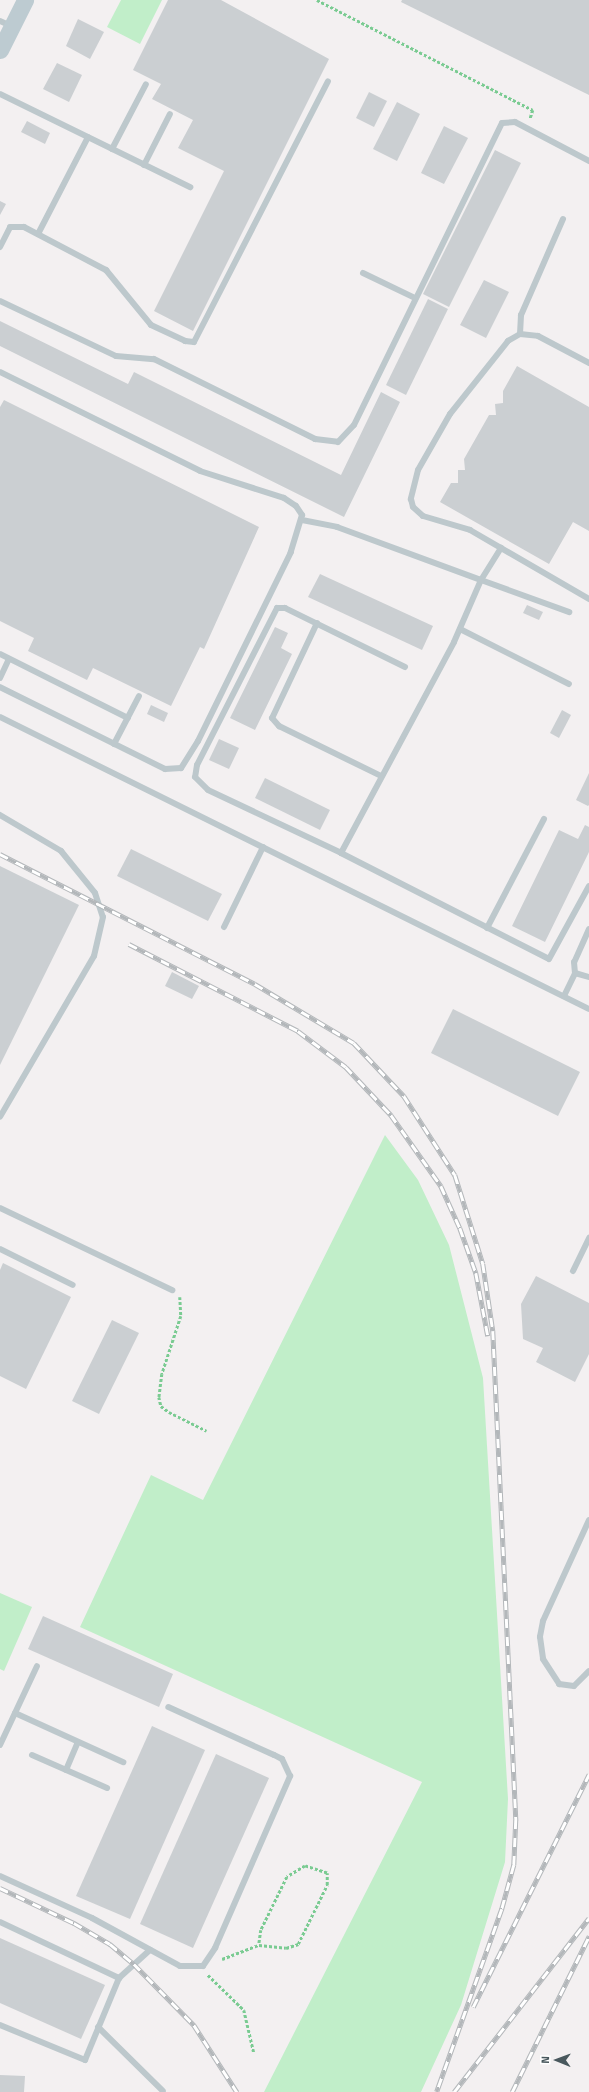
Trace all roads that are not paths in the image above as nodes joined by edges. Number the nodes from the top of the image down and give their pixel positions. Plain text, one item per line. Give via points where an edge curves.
1 (25, 0) edge
2 (6, 23) edge
3 (0, 50) edge
4 (328, 81) dead end
5 (146, 84) dead end
6 (0, 94) edge
7 (170, 114) dead end
8 (88, 138) junction
9 (112, 149) junction
10 (589, 161) edge
11 (144, 165) junction
12 (190, 187) dead end
13 (563, 219) dead end
14 (38, 234) junction
15 (0, 247) edge
16 (363, 273) dead end
17 (416, 298) junction
18 (0, 302) edge
19 (520, 334) junction
20 (589, 363) edge
21 (0, 372) edge
22 (302, 520) junction
23 (501, 548) junction
24 (481, 580) junction
25 (589, 599) edge
26 (569, 612) dead end
27 (317, 624) junction
28 (460, 629) junction
29 (0, 654) edge
30 (10, 659) junction
31 (404, 667) dead end
32 (0, 678) edge
33 (569, 684) dead end
34 (0, 687) edge
35 (139, 696) dead end
36 (0, 717) edge
37 (128, 718) junction
38 (114, 744) junction
39 (381, 776) junction
40 (0, 815) edge
41 (544, 819) dead end
42 (262, 847) junction
43 (341, 853) junction
44 (589, 886) edge
45 (224, 927) dead end
46 (487, 928) junction
47 (589, 929) edge
48 (575, 973) junction
49 (589, 977) edge
50 (564, 996) junction
51 (589, 1009) edge
52 (0, 1117) edge
53 (0, 1208) edge
54 (589, 1238) edge
55 (0, 1249) edge
56 (573, 1271) dead end
57 (73, 1285) dead end
58 (172, 1290) road end
59 (589, 1520) edge
60 (37, 1666) dead end
61 (589, 1671) edge
62 (168, 1707) dead end
63 (15, 1713) junction
64 (78, 1742) junction
65 (0, 1745) edge
66 (32, 1755) dead end
67 (123, 1762) dead end
68 (66, 1770) junction
69 (107, 1788) dead end
70 (0, 1876) edge
71 (0, 1922) edge
72 (150, 1950) junction
73 (119, 1978) junction
74 (0, 2025) edge
75 (98, 2027) junction
76 (164, 2091) edge

1 - 2 street
2 - 3 street
4 - 14 lane via 194,342 184,341 151,325 106,270
5 - 9 lane
6 - 8 lane
7 - 11 lane
8 - 9 lane
8 - 14 lane
9 - 11 lane
10 - 17 lane via 527,127 510,120 502,123
11 - 12 lane
13 - 19 lane via 520,315
14 - 15 lane via 14,225
16 - 17 lane
17 - 18 lane via 354,425 344,438 331,443 315,439 154,359 116,356
19 - 20 lane via 538,336
19 - 23 lane via 508,341 450,414 418,470 411,492 413,507 423,516 464,527
21 - 22 lane via 200,471 284,498 300,511
22 - 24 lane via 337,527
22 - 38 lane via 291,552 184,764 171,770
23 - 24 lane
23 - 25 lane
24 - 26 lane
24 - 28 lane
27 - 31 lane
27 - 39 lane via 272,718 279,726
27 - 43 lane via 286,608 275,610 197,765 195,778 208,790
28 - 33 lane
28 - 39 lane
29 - 30 lane
30 - 32 lane
30 - 37 lane
34 - 38 lane
35 - 37 lane
36 - 42 lane
37 - 38 lane
39 - 43 lane
40 - 52 lane via 61,851 95,893 103,917 94,956
41 - 46 lane
42 - 45 lane
42 - 50 lane
43 - 46 lane
44 - 46 lane via 549,959
47 - 48 lane via 576,955
48 - 49 lane
48 - 50 lane
50 - 51 lane
53 - 58 lane
54 - 56 lane
55 - 57 lane
59 - 61 lane via 543,1620 540,1637 543,1659 559,1684 574,1686
60 - 63 lane
62 - 72 lane via 282,1759 290,1776 215,1948 203,1966 180,1966
63 - 64 lane
63 - 65 lane
64 - 67 lane
64 - 68 lane
66 - 68 lane
68 - 69 lane
70 - 72 lane via 92,1918
71 - 73 lane
72 - 73 lane
73 - 75 lane
74 - 75 lane via 85,2060
75 - 76 lane

